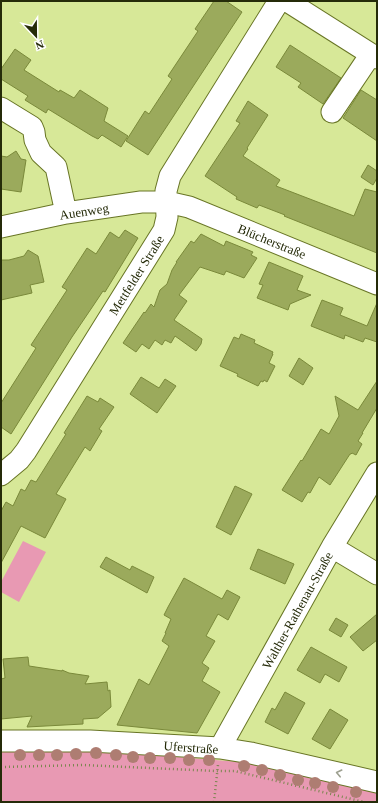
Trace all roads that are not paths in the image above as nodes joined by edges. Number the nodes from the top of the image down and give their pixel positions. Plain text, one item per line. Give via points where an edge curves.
1 (279, 1) edge
2 (287, 1) edge
3 (374, 56) edge
4 (1, 108) edge
5 (332, 112) dead end
6 (167, 202) junction
7 (66, 214) junction
8 (1, 226) edge
9 (377, 284) edge
10 (377, 473) edge
11 (1, 475) edge
12 (332, 546) junction
13 (377, 574) edge
14 (1, 741) edge
15 (220, 748) junction
16 (377, 782) edge

1 - 6 street, Mettfelder Straße via 170,176 166,191
2 - 3 street
3 - 5 street
4 - 7 street via 32,127 41,153 56,167
6 - 7 street, Auenweg via 141,202
6 - 9 street, Blücherstraße via 189,207
6 - 11 street, Mettfelder Straße via 164,230 26,451
7 - 8 street, Auenweg
10 - 12 street, Walther-Rathenau-Straße
12 - 13 street
12 - 15 street, Walther-Rathenau-Straße
14 - 15 street, Uferstraße via 90,740
16 -> 15 street, Uferstraße

